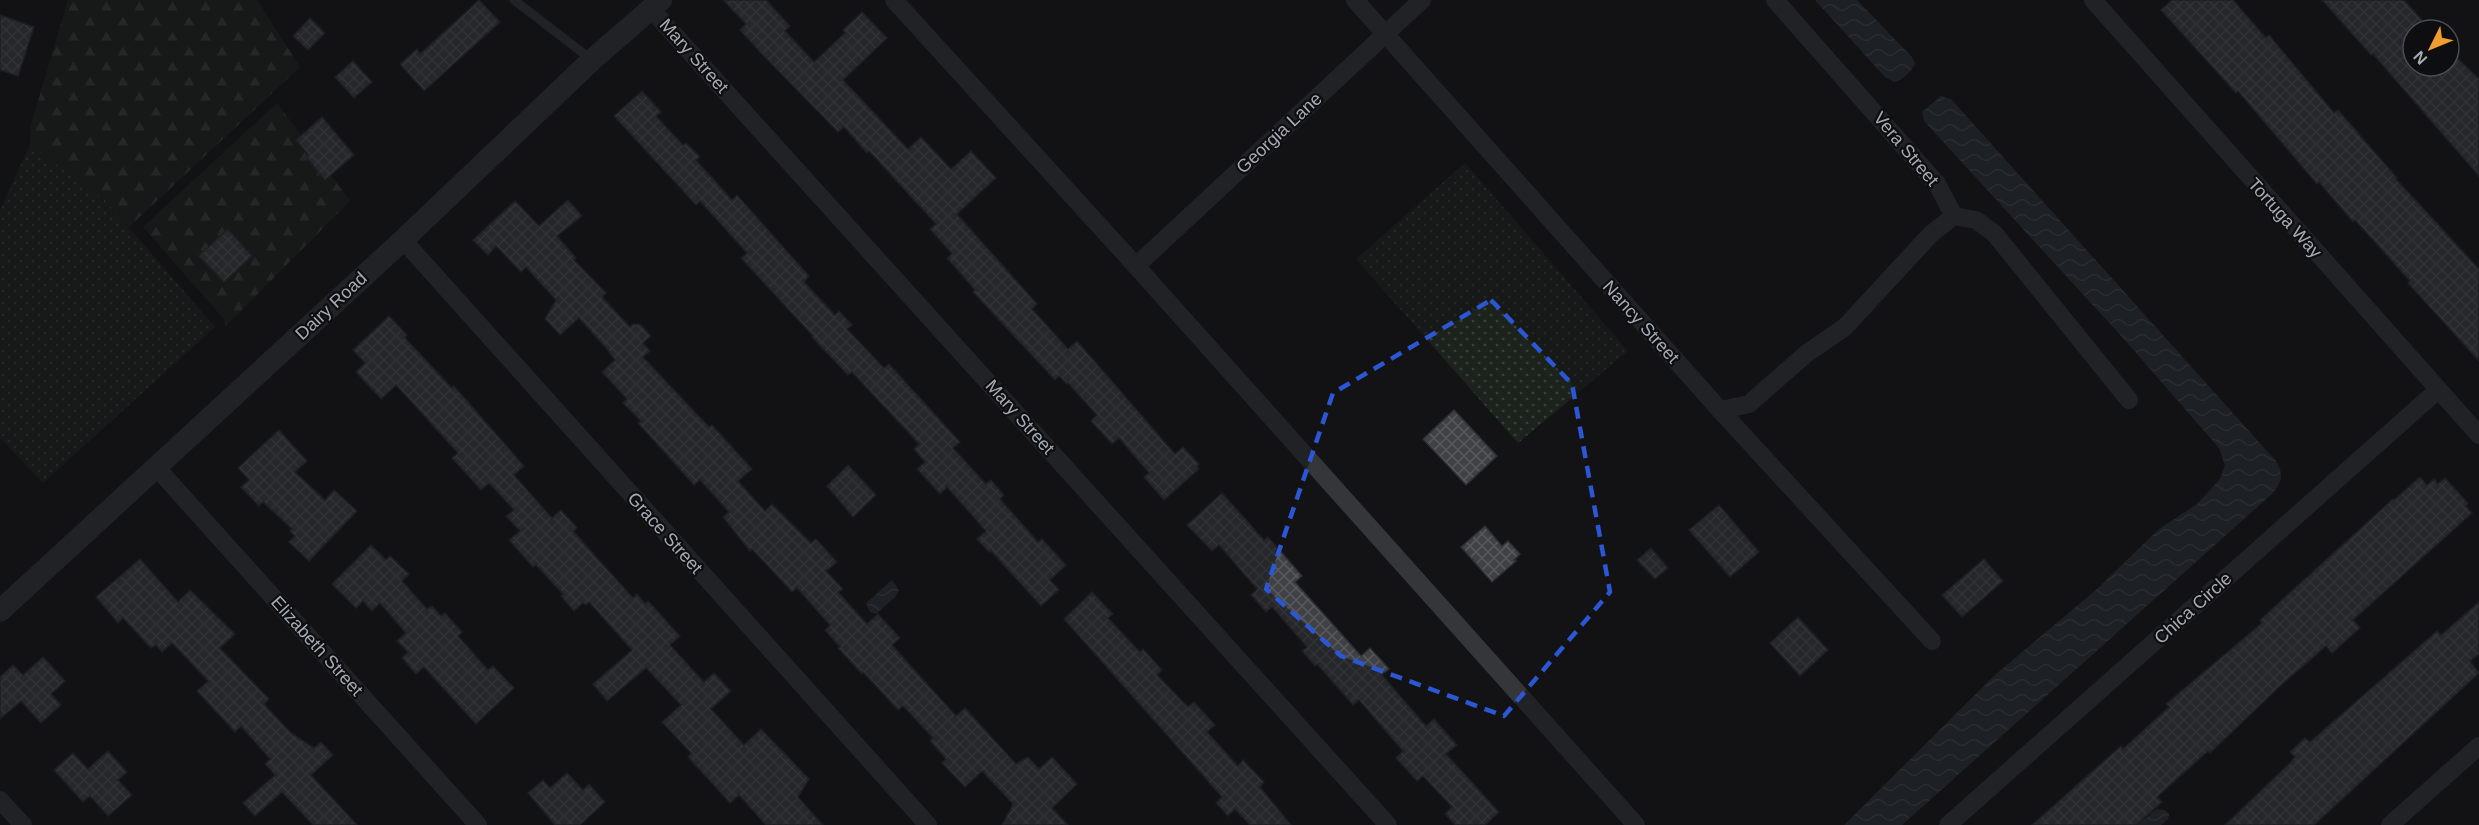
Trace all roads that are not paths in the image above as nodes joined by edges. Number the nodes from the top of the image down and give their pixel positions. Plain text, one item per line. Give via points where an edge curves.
1 (514, 0) edge
2 (894, 0) edge
3 (1355, 0) edge
4 (1422, 0) edge
5 (1775, 0) edge
6 (2093, 0) edge
7 (656, 4) edge
8 (1385, 34) junction
9 (592, 60) junction
10 (1954, 216) junction
11 (403, 240) junction
12 (1136, 266) junction
13 (2438, 390) junction
14 (2129, 400) dead end
15 (1720, 410) junction
16 (2479, 435) edge
17 (156, 468) junction
18 (0, 611) edge
19 (1932, 641) dead end
20 (2479, 746) edge
21 (0, 800) edge
22 (23, 825) edge
23 (478, 825) edge
24 (928, 825) edge
25 (1388, 825) edge
26 (1636, 825) edge
27 (1948, 825) edge
28 (2390, 825) edge

1 - 9 lane
2 - 12 street
3 - 8 street, Nancy Street
4 - 8 street, Georgia Lane
5 - 10 street, Vera Street via 1937,184
6 - 13 street, Tortuga Way
7 - 9 street, Dairy Road
7 - 25 street, Mary Street
8 - 12 street, Georgia Lane
8 - 15 street, Nancy Street
9 - 11 street, Dairy Road
10 - 14 street via 1976,220 1994,233
10 - 15 street via 1931,234 1845,327 1806,354 1749,404
11 - 17 street, Dairy Road
11 - 24 street, Grace Street
12 - 26 street
13 - 16 street, Tortuga Way
13 - 27 street, Chica Circle
15 - 19 street, Nancy Street
17 - 18 street, Dairy Road
17 - 23 street, Elizabeth Street
20 - 28 street
21 - 22 street

